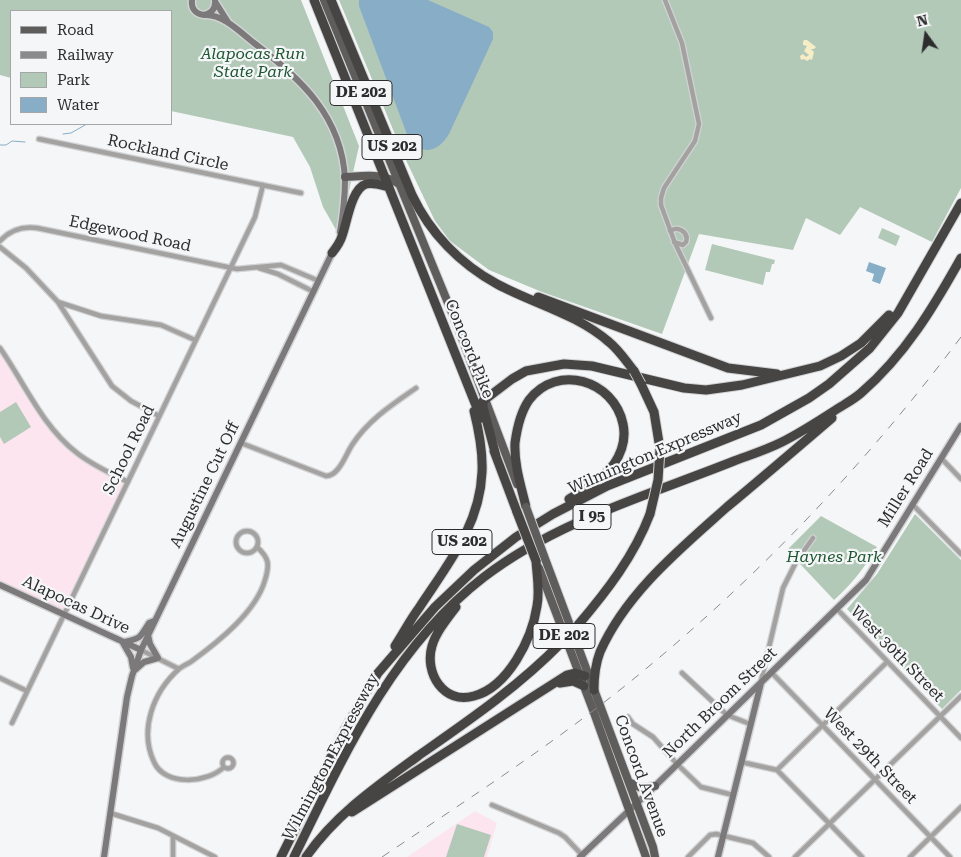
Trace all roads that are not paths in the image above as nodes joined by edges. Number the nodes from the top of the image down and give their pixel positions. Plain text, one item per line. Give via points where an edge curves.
1 (314, 0) edge
2 (324, 0) edge
3 (331, 0) edge
4 (665, 0) edge
5 (215, 1) edge
6 (191, 2) edge
7 (205, 15) junction
8 (228, 23) junction
9 (39, 139) dead end
10 (345, 177) junction
11 (385, 177) junction
12 (263, 185) junction
13 (400, 185) junction
14 (389, 187) junction
15 (301, 193) dead end
16 (961, 203) edge
17 (670, 231) junction
18 (0, 241) edge
19 (674, 242) junction
20 (939, 244) junction
21 (0, 247) edge
22 (332, 253) junction
23 (961, 258) edge
24 (230, 267) junction
25 (258, 268) junction
26 (481, 274) junction
27 (319, 281) junction
28 (314, 292) junction
29 (58, 302) junction
30 (711, 318) dead end
31 (195, 340) junction
32 (0, 348) edge
33 (785, 375) junction
34 (416, 388) dead end
35 (470, 392) junction
36 (860, 394) junction
37 (485, 399) junction
38 (159, 416) junction
39 (961, 426) edge
40 (241, 443) junction
41 (496, 456) junction
42 (941, 458) junction
43 (961, 478) edge
44 (128, 482) junction
45 (912, 504) junction
46 (526, 507) junction
47 (813, 538) dead end
48 (257, 547) junction
49 (518, 554) junction
50 (961, 554) edge
51 (540, 558) junction
52 (488, 559) junction
53 (0, 585) edge
54 (837, 610) junction
55 (64, 615) junction
56 (154, 621) junction
57 (148, 635) junction
58 (122, 642) junction
59 (141, 650) junction
60 (158, 658) junction
61 (887, 662) junction
62 (179, 669) junction
63 (771, 672) junction
64 (133, 673) junction
65 (378, 673) junction
66 (682, 673) dead end
67 (0, 678) edge
68 (582, 678) junction
69 (761, 682) junction
70 (546, 689) junction
71 (594, 690) junction
72 (27, 692) junction
73 (961, 696) edge
74 (600, 705) joint
75 (593, 710) joint
76 (727, 716) junction
77 (940, 716) junction
78 (628, 717) dead end
79 (12, 724) dead end
80 (750, 724) junction
81 (823, 726) junction
82 (961, 738) edge
83 (741, 762) junction
84 (677, 764) junction
85 (224, 767) dead end
86 (777, 770) junction
87 (875, 779) junction
88 (628, 781) junction
89 (655, 786) junction
90 (733, 795) junction
91 (637, 803) junction
92 (492, 805) dead end
93 (961, 807) edge
94 (628, 810) junction
95 (110, 813) junction
96 (830, 824) junction
97 (723, 836) junction
98 (173, 837) junction
99 (930, 837) junction
100 (308, 853) edge
101 (582, 856) edge
102 (104, 857) edge
103 (173, 857) edge
104 (215, 857) edge
105 (281, 857) edge
106 (294, 857) edge
107 (646, 857) edge
108 (655, 857) edge
109 (688, 857) edge
110 (718, 857) edge
111 (769, 857) edge
112 (795, 857) edge
113 (862, 857) edge
114 (910, 857) edge
115 (950, 857) edge

1 - 11 highway, Concord Pike / US 202
2 - 13 main road, Concord Pike / DE 202
3 - 26 highway, US 202 via 416,204 441,240
4 - 17 street via 682,43 699,124 695,141 661,194 661,205
5 - 7 street via 213,10
5 - 8 street
6 - 7 street via 198,14
7 - 8 street
8 - 10 street, Augustine Cut Off via 281,63 311,92 336,139
9 - 12 street, Rockland Circle
10 - 11 main road
10 - 22 street, Augustine Cut Off via 344,206
11 - 13 main road
11 - 14 highway, Concord Pike / US 202
12 - 15 street, Rockland Circle
12 - 24 street, School Road via 255,217
13 - 37 main road, Concord Pike / DE 202
14 - 22 highway via 371,183 358,189 343,235
14 - 35 highway, Concord Pike / US 202
16 - 20 highway, Wilmington Expressway / I 95
17 - 19 street
17 - 19 street via 679,229 687,237 683,245
18 - 24 street, Edgewood Road via 17,229 36,228
19 - 30 street
20 - 33 highway via 926,258 898,304 861,343 820,366
20 - 52 highway, Wilmington Expressway / I 95 via 883,332 854,364 809,398 761,425 591,493 539,522
21 - 29 street via 26,268
22 - 27 street, Augustine Cut Off
23 - 36 highway, Wilmington Expressway / I 95 via 900,355
24 - 25 street, Edgewood Road
24 - 31 street, School Road
25 - 27 street, Edgewood Road via 277,264
25 - 28 street, Edgewood Road
26 - 33 highway via 720,365
26 - 100 highway, US 202, bridge via 599,334 618,350 634,371 654,412 660,449 650,514 622,568 561,643 503,695 360,799
27 - 28 street, Augustine Cut Off
28 - 40 street, Augustine Cut Off
29 - 31 street via 101,316 161,325
29 - 38 street via 112,386
31 - 38 street, School Road
32 - 44 street via 57,434 84,458
33 - 37 highway via 706,390 684,388 592,366 564,364 526,371
34 - 40 street via 360,434 330,476
35 - 41 highway, Concord Pike / DE 202
35 - 65 highway, US 202 via 481,443 482,465 479,498 472,522 458,550
36 - 49 highway, Wilmington Expressway / I 95 via 780,443 586,519
36 - 71 highway via 656,573 619,619 600,652 594,669
37 - 41 highway via 483,407
37 - 46 main road, Concord Pike / DE 202
38 - 44 street, School Road
39 - 42 street, Miller Road
40 - 56 street, Augustine Cut Off
41 - 51 highway, Concord Pike / DE 202, bridge via 517,512
42 - 43 street
42 - 45 street, Miller Road
44 - 55 street, School Road
45 - 50 street
45 - 54 street, Miller Road via 869,575
46 - 51 main road, Concord Pike / DE 202, bridge
46 - 52 highway via 515,453 519,422 525,406 537,391 558,382 580,380 598,387 614,403 623,422 623,442 618,458 601,477 536,520
47 - 69 street via 783,588
48 - 48 street via 258,539 252,532 243,532 237,538 238,547 243,552 251,552
48 - 62 street via 268,562 264,584 255,602 244,618
49 - 51 highway via 458,605 435,638 431,670 439,686 452,694 472,697 482,693 506,674 518,658 529,638 537,607
49 - 106 highway, Wilmington Expressway / I 95 via 462,595 405,658 366,717
51 - 68 main road, Concord Pike / DE 202 via 559,621
51 - 71 main road, Concord Pike / DE 202
52 - 65 highway, Wilmington Expressway / I 95 via 435,606
53 - 55 street, Alapocas Drive
54 - 61 street, West 30th Street
54 - 63 street, North Broom Street
55 - 58 street, Alapocas Drive
55 - 72 street, School Road
56 - 57 street, Augustine Cut Off
56 - 58 street via 148,623 136,640
57 - 59 street, Augustine Cut Off
57 - 60 street
58 - 59 street, Alapocas Drive
58 - 64 street via 131,657
59 - 60 street
59 - 64 street, Augustine Cut Off
60 - 62 street
60 - 64 street via 144,662
61 - 77 street, West 30th Street
61 - 81 street
62 - 85 street via 162,688 149,715 149,751 156,766 173,778 193,780 218,773
63 - 69 street, North Broom Street
63 - 81 street, West 29th Street
64 - 95 street, Augustine Cut Off
65 - 105 highway, Wilmington Expressway / I 95 via 346,727
66 - 76 street
67 - 72 street
68 - 70 highway
68 - 70 highway via 567,675
68 - 75 main road, Concord Pike / DE 202
68 - 91 main road via 628,796
69 - 76 street, North Broom Street
69 - 80 street
70 - 100 highway via 357,808
71 - 74 main road, Concord Pike / DE 202
72 - 79 street, School Road
73 - 77 street
74 - 88 main road, Concord Avenue / DE 202
75 - 94 main road, Concord Avenue / DE 202
76 - 80 street
76 - 84 street, North Broom Street
77 - 82 street, West 30th Street
77 - 87 street
78 - 84 street via 653,737
80 - 83 street
81 - 86 street
81 - 87 street, West 29th Street
83 - 86 street
83 - 90 street
84 - 89 street, North Broom Street
84 - 90 street via 701,787
86 - 96 street
87 - 96 street
87 - 99 street, West 29th Street
88 - 89 main road via 640,788
88 - 91 main road, Concord Avenue / DE 202
89 - 91 street, North Broom Street
90 - 97 street
91 - 94 street, North Broom Street
91 - 108 main road, Concord Avenue / DE 202
92 - 101 street via 559,833
93 - 99 street
94 - 101 street, North Broom Street
94 - 107 main road, Concord Avenue / DE 202
95 - 98 street via 158,828
95 - 102 street, Augustine Cut Off
96 - 112 street
96 - 113 street
97 - 109 street via 710,835
97 - 110 street
97 - 111 street via 753,843
98 - 103 street
98 - 104 street
99 - 114 street
99 - 115 street, West 29th Street

